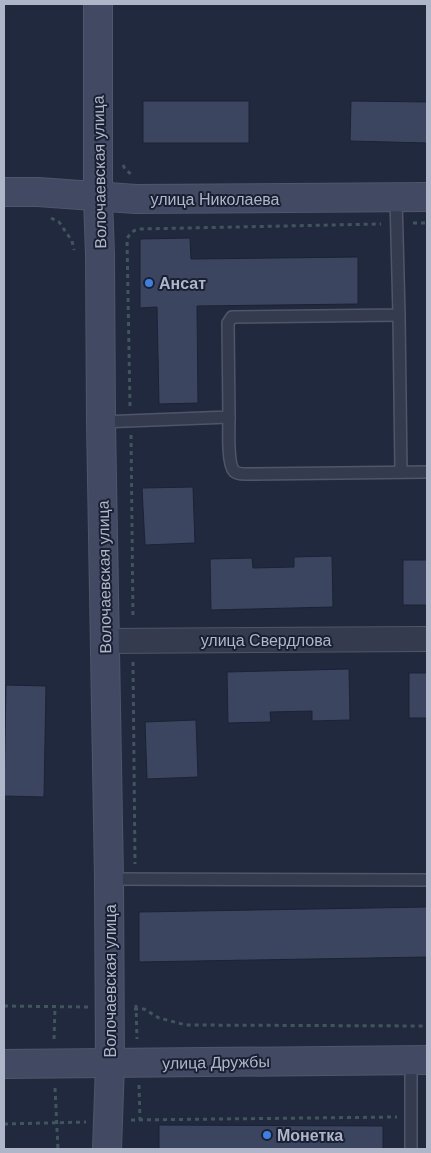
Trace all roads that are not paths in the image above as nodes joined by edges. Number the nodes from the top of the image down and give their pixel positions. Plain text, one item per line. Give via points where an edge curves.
1 (98, 4) edge
2 (4, 192) edge
3 (98, 197) junction
4 (427, 197) edge
5 (397, 211) junction
6 (399, 315) junction
7 (229, 417) junction
8 (101, 422) junction
9 (401, 472) junction
10 (427, 472) edge
11 (427, 640) edge
12 (105, 641) junction
13 (122, 879) junction
14 (427, 880) edge
15 (419, 1060) edge
16 (4, 1064) edge
17 (110, 1064) junction
18 (107, 1149) edge
19 (411, 1149) edge

1 - 3 street, Волочаевская улица
2 - 3 street, улица Николаева
3 - 5 street, улица Николаева
3 - 8 street, Волочаевская улица
4 - 5 street, улица Николаева
5 - 6 lane
6 - 7 lane via 232,317 228,323
6 - 9 lane
7 - 8 lane
7 - 9 lane via 230,462 232,470 237,473
8 - 12 street, Волочаевская улица
9 - 10 lane
11 - 12 street, улица Свердлова
12 - 13 street, Волочаевская улица
13 - 14 lane
13 - 17 street, Волочаевская улица
15 - 17 street, улица Дружбы
15 - 19 lane via 411,1117
16 - 17 street, улица Дружбы
17 - 18 street, Волочаевская улица

